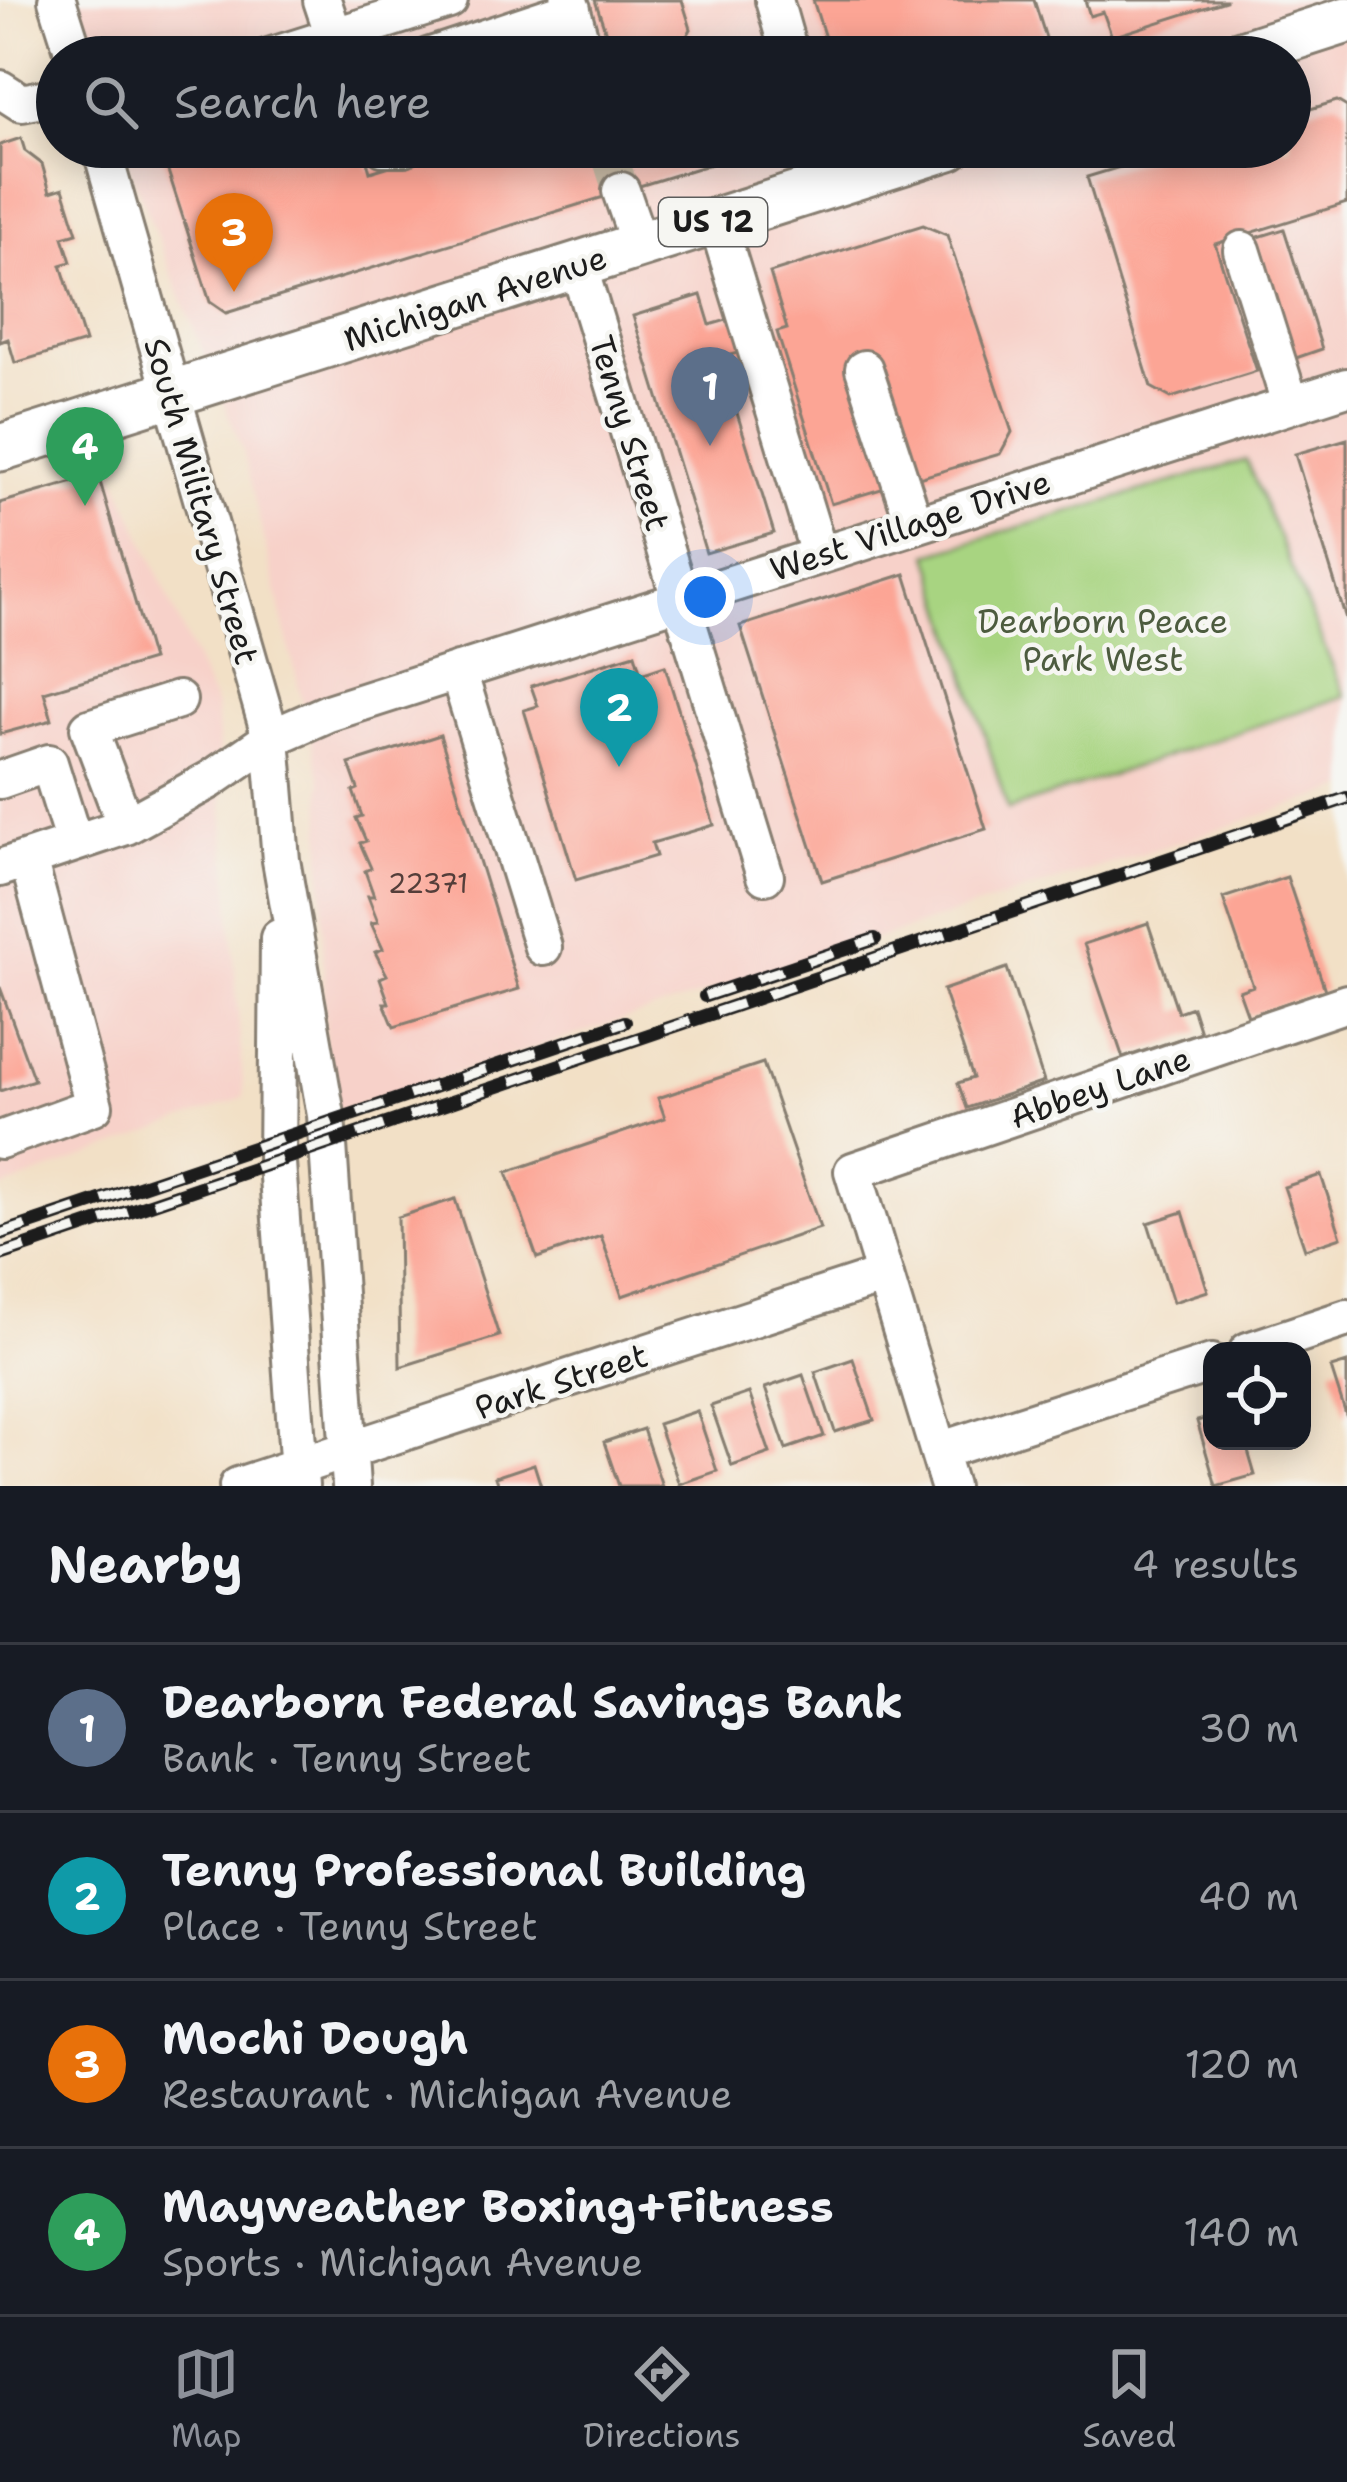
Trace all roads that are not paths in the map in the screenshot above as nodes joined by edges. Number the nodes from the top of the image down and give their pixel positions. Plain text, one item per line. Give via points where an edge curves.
1 (57, 0) edge
2 (449, 0) edge
3 (774, 0) edge
4 (571, 4) edge
5 (333, 11) edge
6 (1347, 20) edge
7 (68, 36) edge
8 (298, 36) edge
9 (485, 36) edge
10 (579, 36) edge
11 (784, 36) edge
12 (1297, 36) edge
13 (0, 89) edge
14 (36, 100) edge
15 (107, 168) edge
16 (821, 168) edge
17 (621, 191) tunnel mouth
18 (717, 221) junction
19 (640, 246) junction
20 (1242, 250) dead end
21 (578, 266) junction
22 (864, 369) dead end
23 (1347, 387) edge
24 (171, 395) junction
25 (1290, 403) junction
26 (0, 448) edge
27 (914, 524) junction
28 (819, 554) junction
29 (681, 599) junction
30 (458, 671) junction
31 (178, 700) dead end
32 (271, 738) junction
33 (0, 779) edge
34 (126, 826) junction
35 (74, 843) junction
36 (281, 860) junction
37 (14, 864) edge
38 (765, 875) dead end
39 (543, 947) dead end
40 (1347, 1003) edge
41 (0, 1140) edge
42 (885, 1275) junction
43 (1347, 1318) edge
44 (1275, 1342) edge
45 (1203, 1367) edge
46 (350, 1468) edge
47 (944, 1468) edge
48 (299, 1476) edge
49 (238, 1486) edge

1 - 7 street
2 - 5 street
3 - 11 street
4 - 9 street
4 - 10 street
5 - 8 street
6 - 12 main road
13 - 14 street via 22,103
15 - 24 street, South Military Street
16 - 18 main road, Michigan Avenue / US 12
17 - 19 street
18 - 19 main road, Michigan Avenue / US 12
18 - 28 street
19 - 21 main road, Michigan Avenue / US 12
20 - 25 street
21 - 24 main road, Michigan Avenue / US 12
21 - 29 street, Tenny Street
22 - 27 street
23 - 25 street, West Village Drive
24 - 26 main road, Michigan Avenue / US 12
24 - 32 street, South Military Street
25 - 27 street, West Village Drive
27 - 28 street, West Village Drive
28 - 29 street, West Village Drive
29 - 30 street, West Village Drive
29 - 38 street, Tenny Street
30 - 32 street, West Village Drive
30 - 39 street
31 - 34 street via 89,728
32 - 34 street, West Village Drive
32 - 36 street, South Military Street
33 - 35 street via 50,763
34 - 35 street, West Village Drive
35 - 37 street, West Village Drive
36 - 46 street, South Military Street via 326,1115
36 - 48 street, South Military Street via 276,1131
37 - 41 street via 94,1106
40 - 42 street, Abbey Lane via 853,1171
42 - 46 street, Park Street
42 - 47 street
43 - 44 street
45 - 47 street
46 - 48 street, Park Street
48 - 49 street, Park Street

